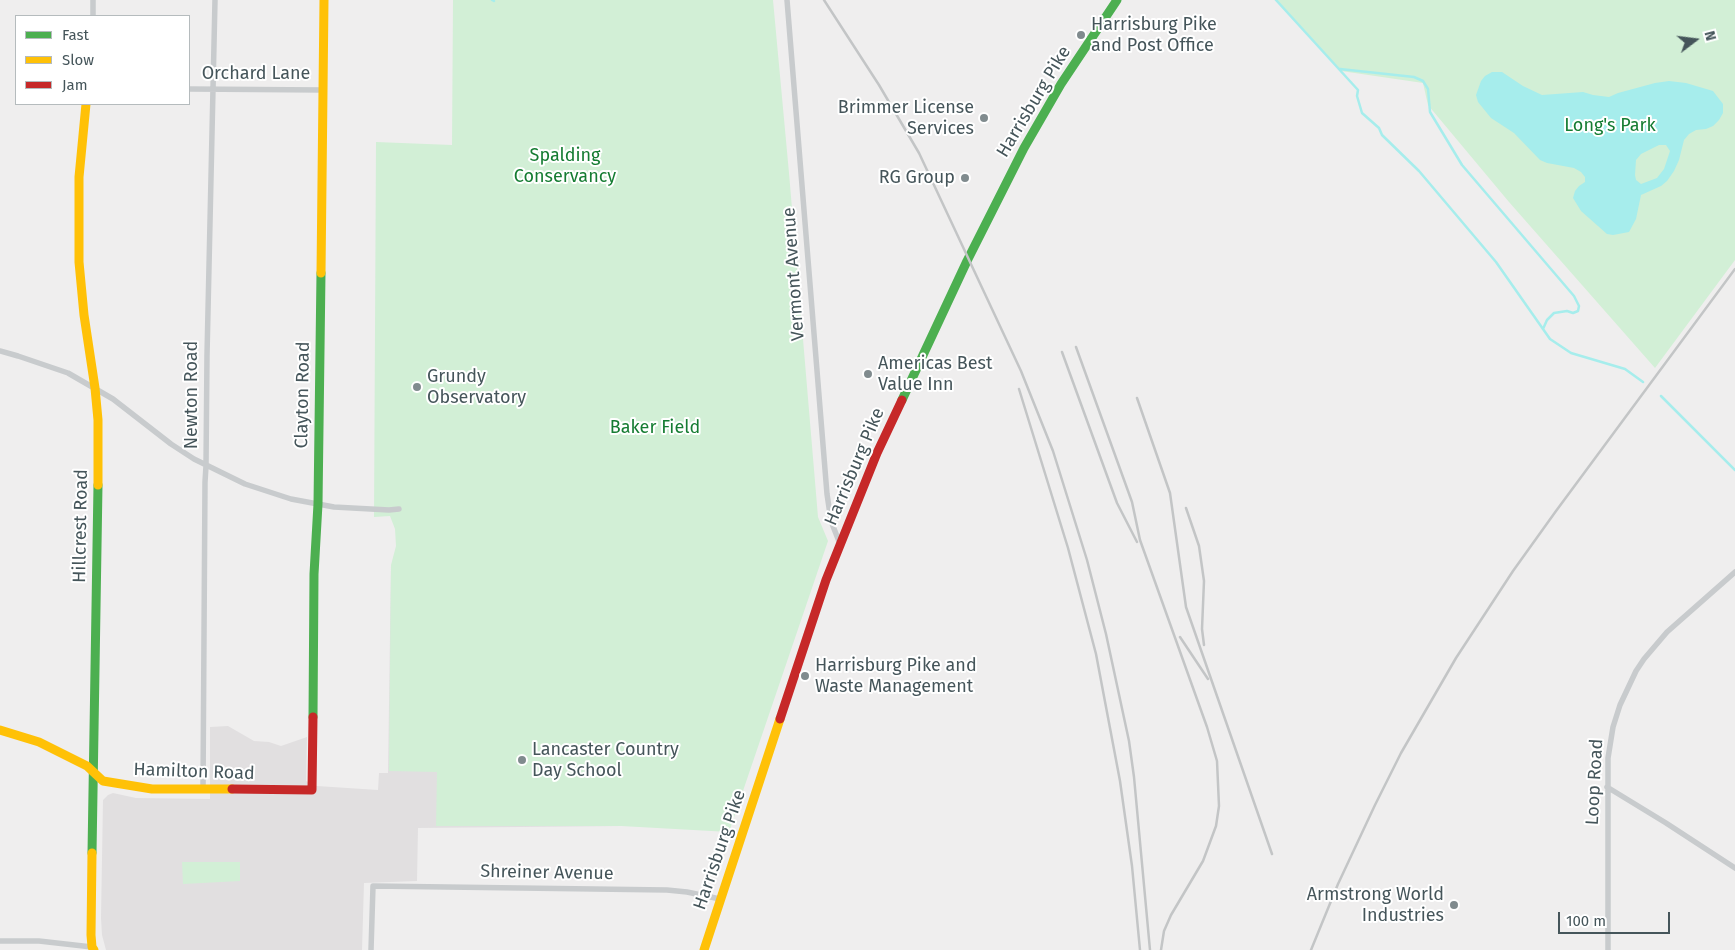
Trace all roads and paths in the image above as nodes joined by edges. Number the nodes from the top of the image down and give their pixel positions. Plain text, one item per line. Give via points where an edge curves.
1 (93, 0) edge
2 (215, 0) edge
3 (324, 0) edge
4 (788, 0) edge
5 (1117, 0) edge
6 (93, 15) edge
7 (190, 88) edge
8 (213, 89) junction
9 (323, 90) junction
10 (86, 105) edge
11 (0, 351) edge
12 (95, 388) junction
13 (206, 466) junction
14 (318, 504) junction
15 (399, 508) dead end
16 (840, 544) junction
17 (1735, 572) edge
18 (0, 730) edge
19 (94, 773) junction
20 (1607, 787) junction
21 (203, 789) junction
22 (312, 790) joint
23 (1735, 868) edge
24 (720, 899) junction
25 (0, 941) edge
26 (93, 948) edge
27 (371, 950) edge
28 (704, 950) edge
29 (1608, 950) edge

1 - 6 street
2 - 8 street, Newton Road
3 - 9 street, Clayton Road
4 - 16 street, Vermont Avenue via 827,494 832,526
5 - 16 street, Harrisburg Pike via 1061,84 997,200 900,402
7 - 8 street, Orchard Lane
8 - 9 street, Orchard Lane
8 - 13 street, Newton Road
9 - 14 street, Clayton Road
10 - 12 street, Hillcrest Road via 79,185 79,262
11 - 12 street via 68,373
12 - 13 street
12 - 19 street, Hillcrest Road via 98,548
13 - 14 street via 269,493
13 - 21 street, Newton Road
14 - 15 street via 343,508
14 - 22 street, Clayton Road via 314,574
16 - 24 street, Harrisburg Pike
17 - 20 street, Loop Road via 1667,632 1636,671 1613,727
18 - 19 street, Hamilton Road via 39,742 87,766
19 - 21 street, Hamilton Road via 103,781 131,787
19 - 26 street, Hillcrest Road
20 - 23 street
20 - 29 street, Loop Road
21 - 22 street, Hamilton Road
24 - 27 street, Shreiner Avenue via 666,890 373,886
24 - 28 street, Harrisburg Pike
25 - 26 street via 39,941

